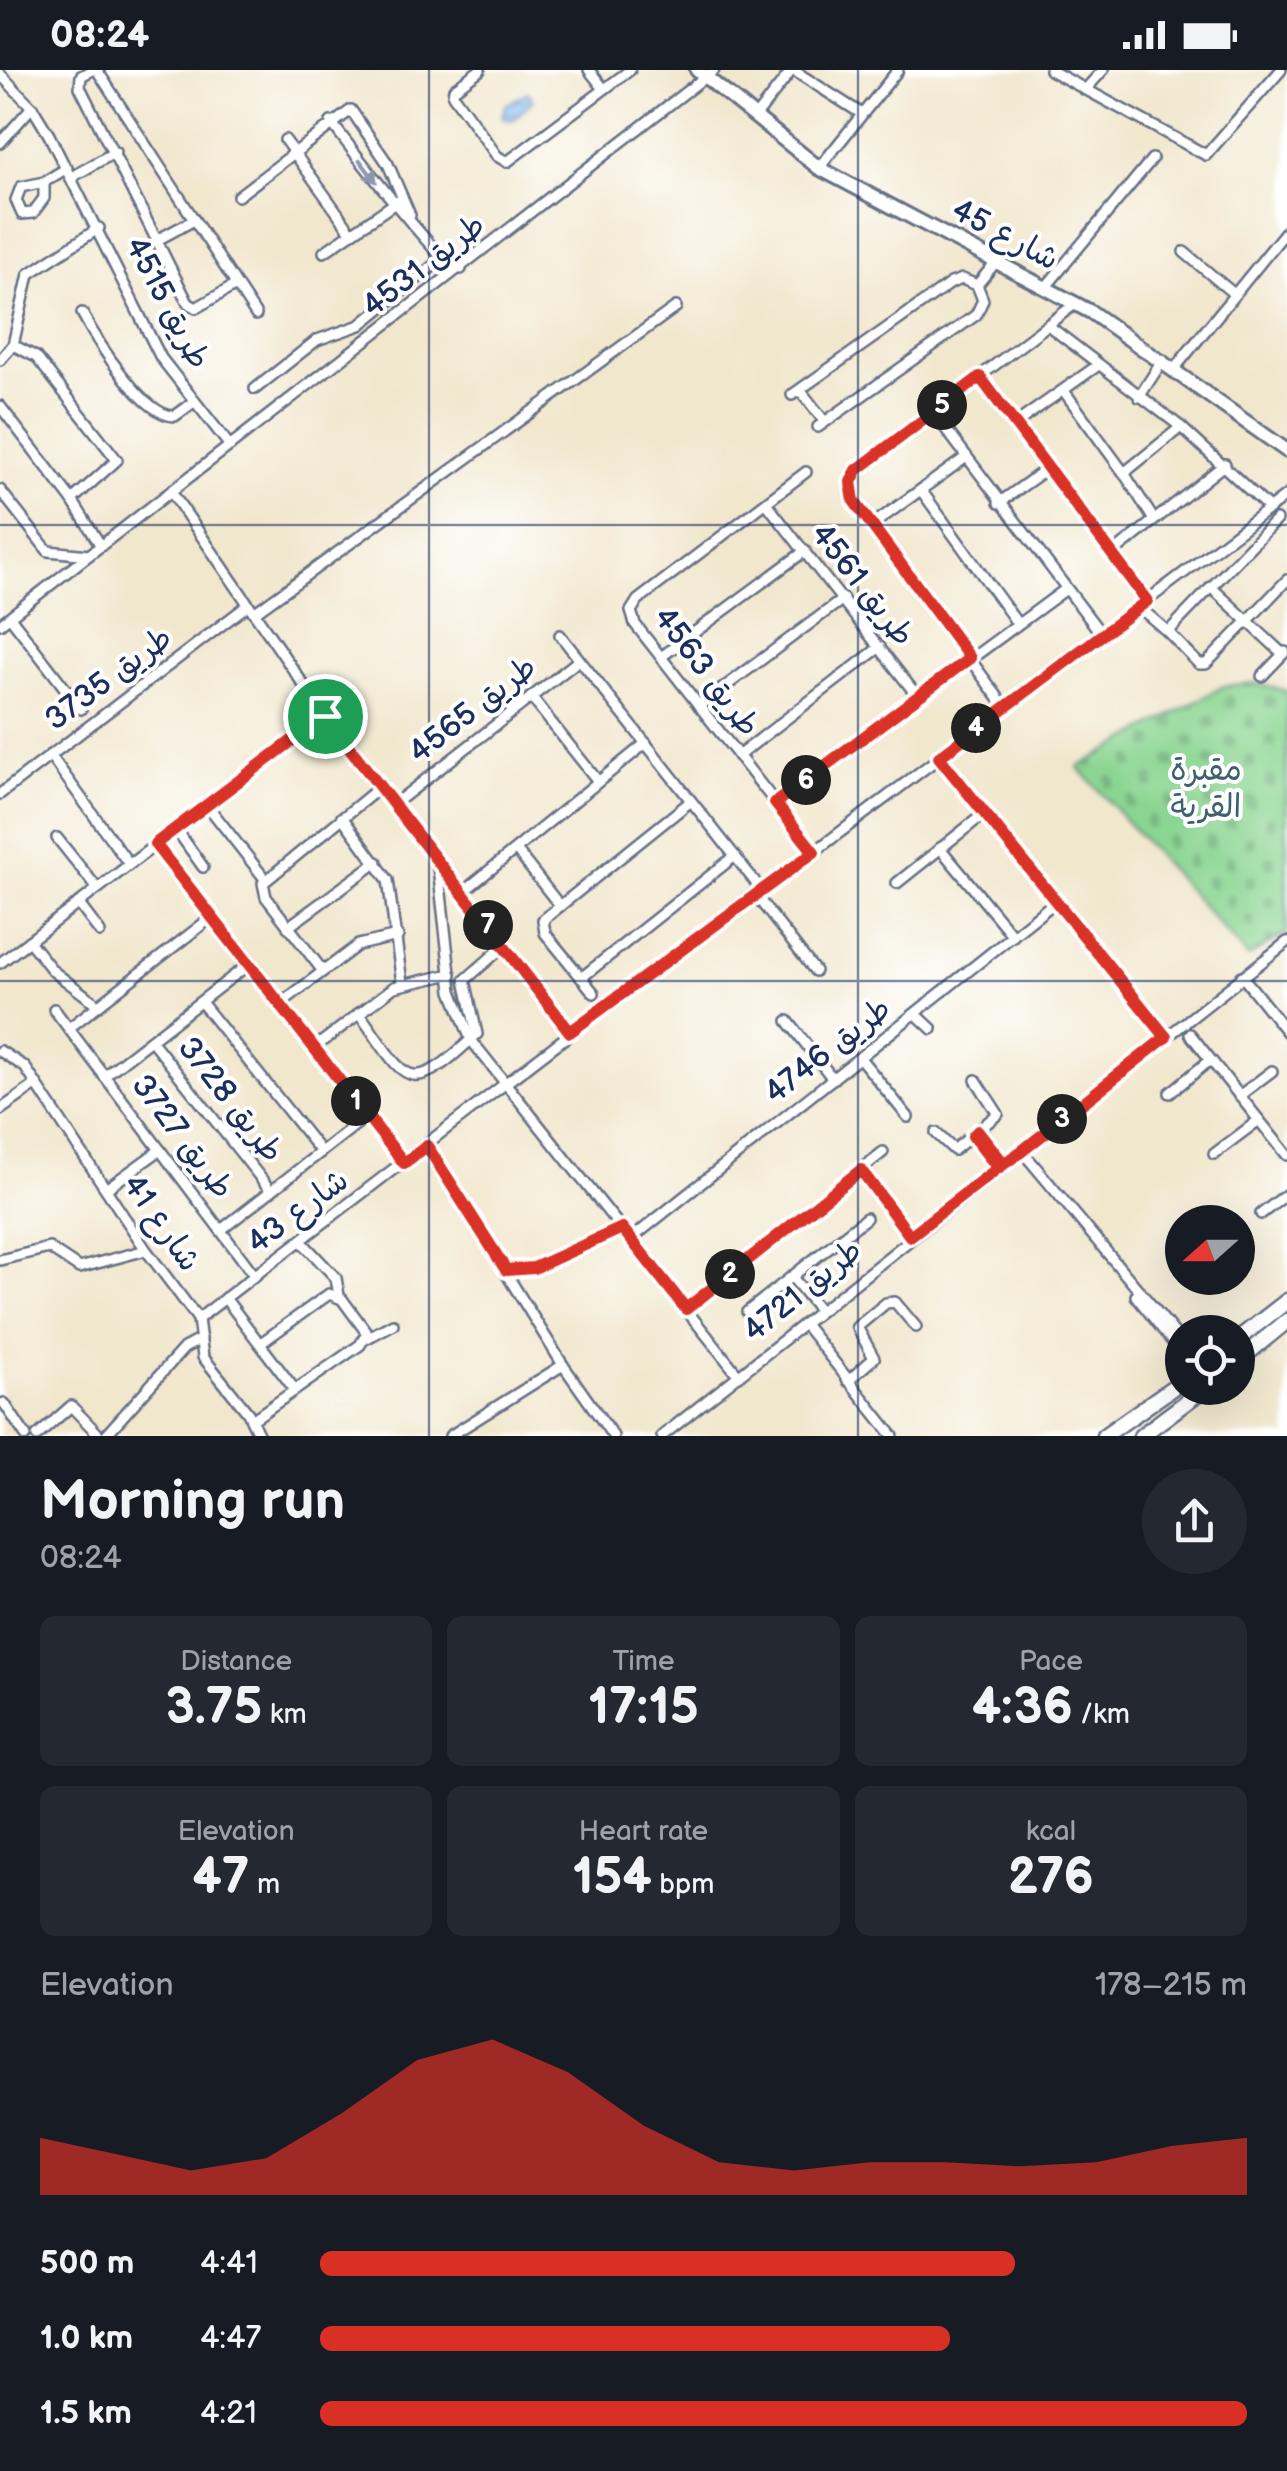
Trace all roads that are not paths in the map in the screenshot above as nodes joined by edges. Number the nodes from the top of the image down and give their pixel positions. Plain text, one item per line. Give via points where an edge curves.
1 (94, 70) edge
2 (480, 70) edge
3 (589, 70) edge
4 (630, 70) edge
5 (793, 70) edge
6 (898, 70) edge
7 (1050, 70) edge
8 (1103, 70) edge
9 (1282, 70) edge
10 (706, 73) edge
11 (0, 74) edge
12 (604, 89) junction
13 (1085, 90) junction
14 (32, 107) junction
15 (862, 114) junction
16 (754, 118) junction
17 (332, 122) junction
18 (285, 140) dead end
19 (0, 143) edge
20 (115, 152) junction
21 (293, 153) junction
22 (1152, 159) dead end
23 (819, 168) junction
24 (70, 172) junction
25 (44, 182) dead end
26 (238, 196) dead end
27 (404, 197) junction
28 (394, 204) junction
29 (410, 215) junction
30 (194, 220) junction
31 (99, 228) junction
32 (1287, 230) edge
33 (352, 233) junction
34 (159, 240) junction
35 (324, 252) dead end
36 (1184, 252) dead end
37 (444, 256) junction
38 (996, 262) junction
39 (461, 269) junction
40 (236, 285) junction
41 (977, 285) junction
42 (1046, 288) junction
43 (1234, 294) junction
44 (1075, 304) junction
45 (676, 307) dead end
46 (82, 314) dead end
47 (256, 315) dead end
48 (1049, 326) junction
49 (13, 345) junction
50 (0, 360) edge
51 (1169, 364) junction
52 (1096, 366) junction
53 (980, 377) junction
54 (256, 389) dead end
55 (1064, 391) junction
56 (1139, 397) junction
57 (194, 402) junction
58 (0, 406) edge
59 (932, 412) junction
60 (1015, 424) junction
61 (1181, 427) junction
62 (230, 446) junction
63 (1287, 451) edge
64 (965, 458) junction
65 (1225, 464) junction
66 (1048, 468) junction
67 (806, 472) dead end
68 (1124, 473) junction
69 (0, 490) edge
70 (921, 490) junction
71 (172, 493) junction
72 (1287, 495) edge
73 (72, 500) junction
74 (999, 502) junction
75 (767, 504) junction
76 (1269, 510) junction
77 (1154, 520) junction
78 (1276, 520) junction
79 (872, 526) junction
80 (1287, 531) edge
81 (101, 546) junction
82 (805, 551) junction
83 (1112, 554) junction
84 (90, 555) junction
85 (1285, 584) edge
86 (1211, 587) junction
87 (1066, 588) junction
88 (844, 599) junction
89 (1143, 604) junction
90 (251, 609) junction
91 (10, 617) junction
92 (1246, 621) junction
93 (1018, 623) junction
94 (0, 624) edge
95 (1168, 632) junction
96 (560, 635) dead end
97 (1102, 635) junction
98 (880, 647) junction
99 (1285, 652) edge
100 (662, 658) junction
101 (970, 658) junction
102 (579, 660) junction
103 (1262, 676) dead end
104 (531, 697) junction
105 (918, 697) junction
106 (699, 706) junction
107 (1004, 707) junction
108 (80, 708) dead end
109 (325, 716) junction
110 (646, 743) junction
111 (50, 755) junction
112 (738, 756) junction
113 (939, 757) junction
114 (597, 780) junction
115 (378, 788) junction
116 (0, 794) edge
117 (691, 801) junction
118 (396, 803) junction
119 (775, 803) junction
120 (207, 805) junction
121 (985, 813) junction
122 (342, 817) junction
123 (176, 829) junction
124 (56, 838) dead end
125 (155, 844) junction
126 (940, 848) junction
127 (516, 850) junction
128 (814, 852) junction
129 (735, 856) junction
130 (436, 858) junction
131 (377, 862) junction
132 (129, 864) junction
133 (203, 866) dead end
134 (265, 879) junction
135 (896, 883) dead end
136 (98, 888) junction
137 (757, 890) junction
138 (463, 892) junction
139 (1056, 902) junction
140 (78, 903) junction
141 (560, 906) junction
142 (212, 917) junction
143 (288, 926) junction
144 (100, 932) dead end
145 (398, 936) junction
146 (1013, 936) junction
147 (29, 941) junction
148 (1287, 942) edge
149 (504, 946) junction
150 (0, 962) edge
151 (249, 964) junction
152 (322, 970) junction
153 (815, 971) dead end
154 (450, 974) junction
155 (1242, 976) junction
156 (581, 978) junction
157 (402, 983) junction
158 (594, 993) dead end
159 (200, 1002) junction
160 (280, 1004) junction
161 (98, 1006) junction
162 (54, 1009) dead end
163 (358, 1013) junction
164 (916, 1014) junction
165 (788, 1021) dead end
166 (70, 1028) junction
167 (932, 1029) dead end
168 (570, 1032) junction
169 (1287, 1032) edge
170 (1190, 1034) dead end
171 (1166, 1037) junction
172 (151, 1040) junction
173 (471, 1040) junction
174 (314, 1048) junction
175 (0, 1051) edge
176 (860, 1058) junction
177 (1210, 1060) junction
178 (1272, 1071) dead end
179 (104, 1076) junction
180 (833, 1079) junction
181 (976, 1080) dead end
182 (37, 1084) junction
183 (504, 1084) junction
184 (1170, 1093) dead end
185 (1239, 1096) junction
186 (0, 1110) edge
187 (368, 1116) junction
188 (908, 1117) dead end
189 (1258, 1120) junction
190 (936, 1133) dead end
191 (976, 1134) junction
192 (427, 1146) junction
193 (160, 1150) junction
194 (1022, 1151) junction
195 (320, 1152) junction
196 (883, 1152) dead end
197 (1214, 1154) dead end
198 (1287, 1155) edge
199 (404, 1163) junction
200 (1001, 1166) junction
201 (861, 1170) junction
202 (106, 1189) junction
203 (271, 1191) junction
204 (1287, 1194) edge
205 (1261, 1214) dead end
206 (866, 1218) dead end
207 (622, 1228) junction
208 (220, 1230) junction
209 (910, 1236) junction
210 (631, 1240) junction
211 (302, 1242) junction
212 (146, 1250) junction
213 (0, 1260) edge
214 (506, 1270) junction
215 (255, 1276) junction
216 (792, 1277) junction
217 (1127, 1281) junction
218 (338, 1296) junction
219 (225, 1298) junction
220 (1287, 1301) edge
221 (686, 1309) junction
222 (820, 1311) junction
223 (747, 1312) dead end
224 (198, 1319) junction
225 (1287, 1321) edge
226 (1165, 1323) edge
227 (392, 1324) dead end
228 (804, 1324) junction
229 (916, 1326) dead end
230 (1255, 1326) edge
231 (1165, 1331) edge
232 (367, 1338) junction
233 (201, 1339) junction
234 (262, 1343) junction
235 (1255, 1347) edge
236 (563, 1366) junction
237 (739, 1376) junction
238 (848, 1380) junction
239 (295, 1390) junction
240 (1165, 1393) edge
241 (4, 1403) dead end
242 (1181, 1405) edge
243 (1142, 1409) junction
244 (252, 1420) junction
245 (468, 1431) edge
246 (26, 1436) edge
247 (37, 1436) edge
248 (102, 1436) edge
249 (258, 1436) edge
250 (450, 1436) edge
251 (613, 1436) edge
252 (662, 1436) edge
253 (894, 1436) edge
254 (1104, 1436) edge
255 (1119, 1436) edge
256 (1140, 1436) edge

1 - 20 street via 81,76 80,86
1 - 30 street
2 - 12 street via 454,96 503,162
3 - 12 street
4 - 12 street
5 - 15 street
5 - 16 street
6 - 15 street
7 - 13 street
8 - 13 street
9 - 13 street via 1206,156
10 - 16 street, شارع 45
10 - 39 street, طريق 4531
11 - 14 street, طريق 4515
14 - 19 street
14 - 24 street, طريق 4515
15 - 23 street
16 - 23 street, شارع 45
17 - 21 street
17 - 27 street via 353,111
17 -> 28 street
18 - 21 street
20 - 24 street
20 - 34 street
21 - 26 street
21 - 33 street
22 - 42 street
23 - 38 street, شارع 45
24 - 25 street
24 - 31 street, طريق 4515
27 - 28 street
27 - 29 street
28 - 29 street
28 - 33 street
29 - 37 street
30 - 34 street
30 - 40 street
31 - 49 street via 32,271
31 - 57 street, طريق 4515 via 157,352
32 - 43 street
33 - 35 street
34 - 40 street via 191,308
36 - 43 street
37 - 39 street
37 - 54 street via 360,325 316,340
38 - 41 street
38 - 42 street, شارع 45
39 - 62 street, طريق 4531
40 - 47 street
41 - 41 street via 983,300 976,315 822,425 796,392 952,283
42 - 44 street, شارع 45
43 - 51 street
44 - 48 street
44 - 51 street, شارع 45
45 - 90 street, طريق 3735
46 - 57 street via 114,364 160,413 175,416
48 - 52 street
48 - 53 street
49 - 50 street
49 - 73 street via 36,357 117,460
51 - 56 street
51 - 63 street, شارع 45
52 - 55 street
52 - 56 street
53 - 59 street
53 - 60 street
55 - 60 street
55 - 68 street
56 - 61 street
57 - 62 street, طريق 4515
58 - 73 street
59 - 64 street
59 - 79 street via 853,476 852,495
60 - 66 street
61 - 65 street
61 - 68 street
62 - 71 street, طريق 4531
64 - 70 street
64 - 74 street
65 - 76 street
65 - 77 street
66 - 74 street
66 - 83 street
67 - 75 street
68 - 77 street
69 - 84 street via 48,550
70 - 79 street
70 - 93 street
71 - 81 street, طريق 4531
71 - 90 street
72 - 76 street, شارع 43
73 - 81 street
74 - 87 street
75 - 82 street, طريق 4561
75 - 100 street, طريق 4563 via 633,605 634,624
76 - 78 street
76 - 89 street, شارع 43
77 - 83 street
78 - 80 street
78 - 86 street
79 - 101 street
81 - 84 street, طريق 4531
82 - 88 street, طريق 4561
82 - 100 street
83 - 89 street
84 - 91 street, طريق 4531
85 - 92 street
86 - 92 street
86 - 95 street
87 - 93 street
87 - 97 street
88 - 98 street, طريق 4561
88 - 106 street
89 - 95 street
89 - 97 street, شارع 43
90 - 109 street
90 - 111 street, طريق 3735
91 - 94 street, طريق 4531
91 - 108 street
92 - 95 street via 1203,665
92 - 99 street
93 - 101 street
96 - 102 street
97 - 107 street, شارع 43
98 - 105 street, طريق 4561
98 - 112 street
99 - 103 street
100 - 106 street, طريق 4563
101 - 105 street
101 - 107 street
102 - 104 street, طريق 4565
102 - 110 street
104 - 114 street
104 - 118 street, طريق 4565
105 - 119 street
106 - 112 street, طريق 4563
107 - 113 street, شارع 43
109 - 115 street
109 - 120 street
110 - 114 street
110 - 117 street
111 - 116 street, طريق 3735
111 - 132 street
112 - 119 street, طريق 4563
113 - 121 street
113 - 128 street, شارع 43
114 - 127 street
115 - 118 street
115 - 122 street
117 - 129 street
117 - 141 street
118 - 130 street
119 - 128 street, طريق 4563
120 - 123 street
120 - 134 street
121 - 126 street
121 - 139 street
122 - 131 street
122 - 134 street
123 - 125 street
123 - 133 street
124 - 136 street
125 - 132 street
125 - 142 street
126 - 135 street
126 - 146 street
127 - 138 street
127 - 141 street
128 - 137 street, شارع 43
129 - 137 street
129 - 156 street
130 - 138 street
130 - 154 street
131 - 143 street
131 - 145 street via 392,890
132 - 136 street
134 - 143 street via 263,893
136 - 140 street
137 - 153 street
137 - 168 street, شارع 43
138 - 149 street
139 - 146 street, طريق 4746
139 - 171 street
140 - 144 street
140 - 147 street
141 - 156 street via 542,926
142 - 151 street
142 - 161 street
143 - 152 street
145 - 152 street via 358,944
145 - 157 street
146 - 164 street, طريق 4746
147 - 150 street
147 - 161 street via 53,971
148 - 155 street, طريق 4721
149 - 168 street
149 - 173 street via 465,980 478,1028
151 - 159 street, طريق 3728
151 - 160 street
152 - 160 street
154 - 157 street
154 - 173 street
155 - 169 street
155 - 171 street, طريق 4721
156 - 158 street
157 - 163 street
159 - 172 street, طريق 3728
159 - 195 street, طريق 3728
160 - 174 street
161 - 166 street
162 - 166 street, طريق 3727
163 - 173 street via 410,1077 422,1076
163 - 174 street
164 - 167 street
164 - 176 street, طريق 4746
165 - 180 street
166 - 179 street, طريق 3727
168 - 183 street, شارع 43
170 - 177 street
171 - 194 street, طريق 4721
172 - 179 street, طريق 3728
172 - 203 street, طريق 3728
173 - 183 street
174 - 187 street
175 - 182 street, شارع 41 via 17,1058
176 - 180 street, طريق 4746
176 - 188 street
177 - 184 street
177 - 185 street
178 - 185 street
179 - 193 street, طريق 3727
180 - 210 street, طريق 4746
181 - 191 street via 999,1111
182 - 186 street
182 - 202 street, شارع 41
183 - 192 street, شارع 43
183 - 207 street
185 - 189 street
187 - 195 street
187 - 199 street
189 - 197 street
189 - 198 street
190 - 191 street via 954,1150
191 - 200 street
192 - 199 street, شارع 43
192 - 214 street
193 - 202 street
193 - 208 street, طريق 3727
194 - 200 street, طريق 4721
194 - 217 street
195 - 203 street
196 - 201 street
199 - 211 street, شارع 43
200 - 209 street, طريق 4721
201 - 209 street
201 - 221 street
202 - 212 street, شارع 41
203 - 208 street
204 - 205 street
206 - 216 street
207 - 210 street
207 - 214 street via 534,1268
208 - 215 street, طريق 3727
209 - 222 street, طريق 4721
210 - 221 street
211 - 215 street, شارع 43
211 - 218 street via 336,1278
212 - 213 street via 79,1268 49,1248
212 - 224 street, شارع 41
214 - 236 street
215 - 219 street, شارع 43
216 - 222 street
216 - 223 street
217 - 226 street
217 - 231 street
218 - 232 street
218 - 234 street via 324,1296
219 - 224 street, شارع 43
219 - 234 street
220 - 230 main road
221 - 237 street
222 - 228 street, طريق 4721
224 - 233 street, شارع 41
225 - 235 main road
227 - 232 street
228 - 237 street, طريق 4721
228 - 238 street
229 - 238 street via 895,1302 886,1304 857,1328 874,1358
232 - 239 street
233 - 244 street, شارع 41 via 206,1362
233 - 248 street via 184,1348
234 - 239 street
236 - 245 street
236 - 251 street
237 - 252 street, طريق 4721
238 - 253 street
239 - 244 street
240 - 243 main road
241 - 246 street
242 - 256 main road
243 - 254 main road
243 - 255 main road
244 - 249 street, شارع 41
245 - 250 street
247 - 248 street via 71,1406

